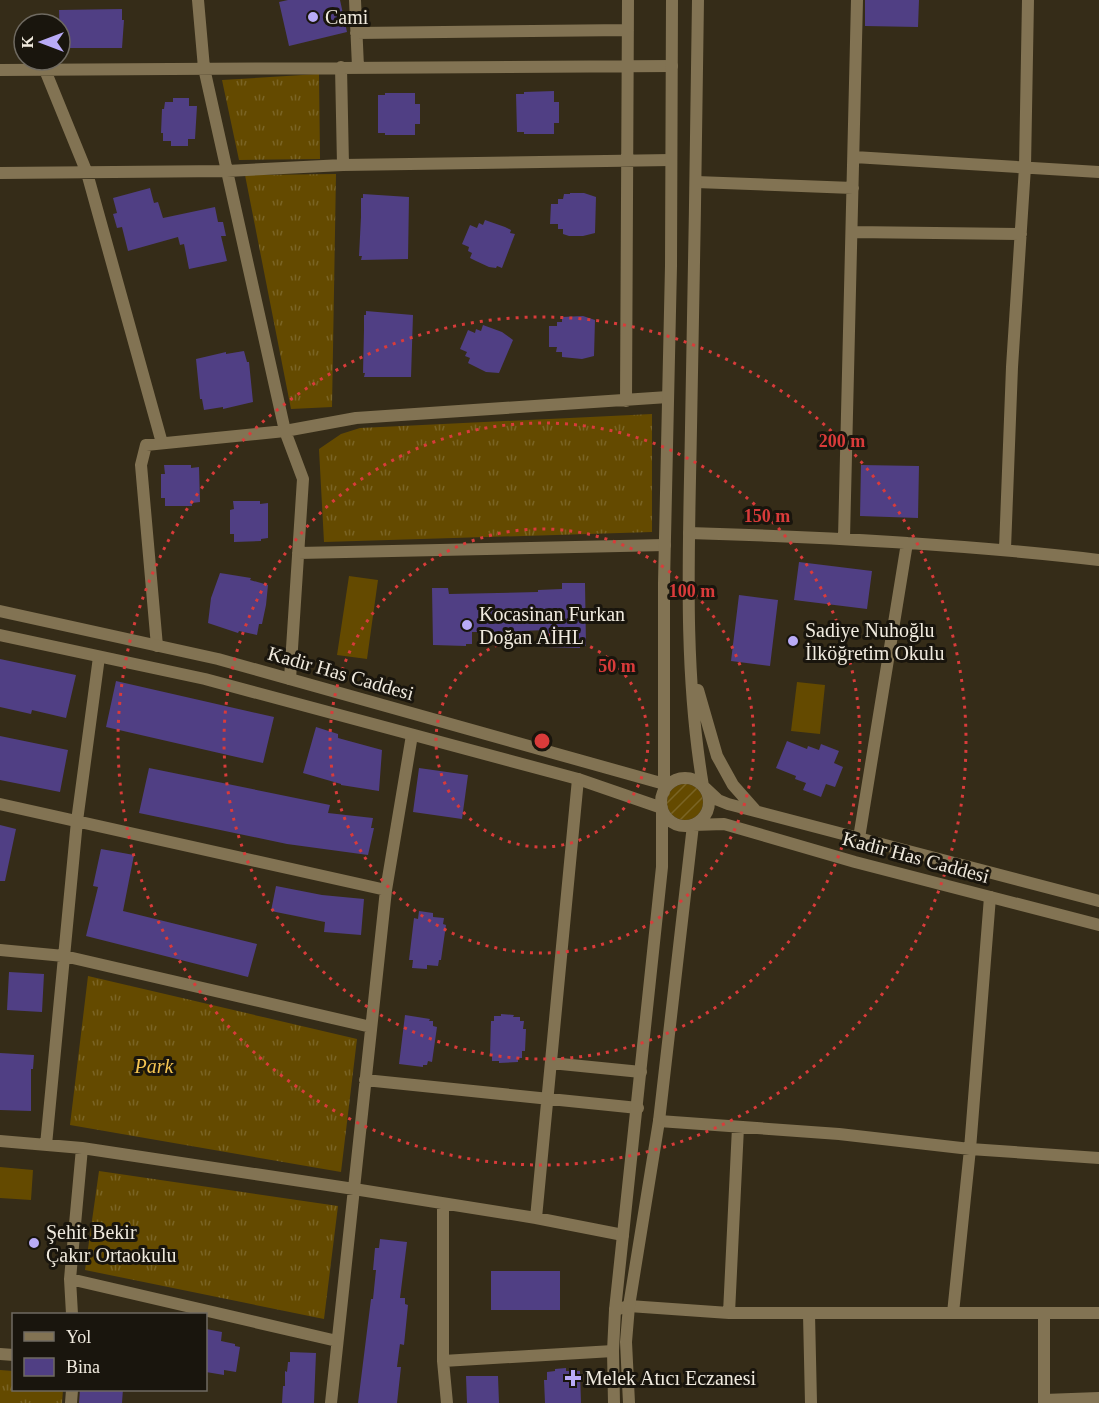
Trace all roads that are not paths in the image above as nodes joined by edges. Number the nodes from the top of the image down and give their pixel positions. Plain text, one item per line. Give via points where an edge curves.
1 (198, 0) edge
2 (355, 0) edge
3 (628, 0) edge
4 (672, 0) edge
5 (698, 0) edge
6 (857, 0) edge
7 (1028, 0) edge
8 (628, 30) junction
9 (356, 33) junction
10 (628, 65) junction
11 (672, 66) junction
12 (341, 67) junction
13 (358, 67) junction
14 (204, 68) junction
15 (72, 70) edge
16 (46, 72) edge
17 (854, 157) junction
18 (671, 160) junction
19 (628, 162) junction
20 (343, 165) junction
21 (1025, 167) junction
22 (227, 171) junction
23 (1099, 172) edge
24 (0, 173) edge
25 (87, 173) junction
26 (696, 182) junction
27 (853, 188) junction
28 (852, 231) junction
29 (1021, 234) junction
30 (668, 397) junction
31 (626, 401) junction
32 (285, 431) junction
33 (162, 443) junction
34 (689, 533) junction
35 (844, 538) junction
36 (907, 543) junction
37 (664, 545) junction
38 (1005, 549) junction
39 (298, 554) junction
40 (1099, 560) edge
41 (0, 611) edge
42 (0, 635) edge
43 (157, 646) junction
44 (99, 657) junction
45 (691, 659) junction
46 (290, 679) junction
47 (412, 735) junction
48 (578, 779) junction
49 (703, 786) junction
50 (665, 787) junction
51 (0, 804) edge
52 (662, 808) junction
53 (756, 811) junction
54 (77, 820) junction
55 (693, 825) junction
56 (859, 838) junction
57 (386, 890) junction
58 (990, 897) junction
59 (1099, 901) edge
60 (1099, 925) edge
61 (0, 950) edge
62 (64, 956) junction
63 (371, 1026) junction
64 (551, 1063) junction
65 (641, 1072) junction
66 (365, 1080) junction
67 (547, 1099) junction
68 (638, 1108) junction
69 (659, 1121) junction
70 (738, 1127) junction
71 (0, 1141) edge
72 (46, 1145) junction
73 (82, 1148) junction
74 (970, 1149) junction
75 (1099, 1158) edge
76 (354, 1189) junction
77 (443, 1204) junction
78 (536, 1218) junction
79 (623, 1235) junction
80 (70, 1279) junction
81 (629, 1306) junction
82 (615, 1310) junction
83 (72, 1313) edge
84 (729, 1313) junction
85 (953, 1313) junction
86 (1044, 1313) junction
87 (1099, 1313) edge
88 (809, 1314) junction
89 (337, 1341) junction
90 (613, 1351) junction
91 (443, 1361) junction
92 (1099, 1398) edge
93 (1044, 1401) edge
94 (332, 1403) edge
95 (447, 1403) edge
96 (614, 1403) edge
97 (629, 1403) edge
98 (811, 1403) edge

1 - 14 street
2 - 9 street
3 - 8 street
4 - 11 street
5 - 26 street
6 - 17 street
7 - 21 street
8 - 9 street
8 - 10 street
9 - 13 street
10 - 11 street
10 - 13 street
10 - 19 street
11 - 18 street
12 - 13 street
12 - 14 street
12 - 20 street
14 - 15 street
14 - 22 street
16 - 25 street
17 - 21 street
17 - 27 street
18 - 19 street
18 - 30 street
19 - 20 street
19 - 31 street
20 - 22 street
21 - 23 street
21 - 29 street
22 - 25 street
22 - 32 street
24 - 25 street
25 - 33 street
26 - 27 street
26 - 34 street
27 - 28 street
28 - 29 street
28 - 35 street
29 - 38 street
30 - 31 street
30 - 37 street
31 - 32 street via 356,418
32 - 33 street
32 - 39 street via 303,479
33 - 43 street via 146,445 141,465
34 - 35 street
34 - 45 street
35 - 36 street
36 - 38 street
36 - 56 street
37 - 39 street
37 - 50 street
38 - 40 street
39 - 46 street
41 - 43 street, Kadir Has Caddesi
42 - 44 street, Kadir Has Caddesi
43 - 46 street, Kadir Has Caddesi
44 - 47 street, Kadir Has Caddesi via 205,679
44 - 54 street
45 - 49 street via 695,737
45 - 53 street via 717,756
46 - 50 street, Kadir Has Caddesi
47 - 48 street, Kadir Has Caddesi
47 - 57 street
48 - 52 street, Kadir Has Caddesi
48 - 64 street
49 - 50 street via 682,778
49 - 53 street, Kadir Has Caddesi via 718,800
49 - 55 street via 708,807
50 - 52 street
51 - 54 street
52 - 55 street via 672,821
52 - 65 street via 662,867
53 - 56 street, Kadir Has Caddesi
54 - 57 street
54 - 62 street
55 - 58 street, Kadir Has Caddesi via 724,824
55 - 69 street
56 - 59 street, Kadir Has Caddesi
57 - 63 street
58 - 60 street, Kadir Has Caddesi
58 - 74 street
61 - 62 street
62 - 63 street
62 - 72 street
63 - 66 street
64 - 65 street
64 - 67 street
65 - 68 street
66 - 67 street
66 - 76 street
67 - 68 street
67 - 78 street
68 - 79 street
69 - 70 street
69 - 81 street
70 - 74 street
70 - 84 street
71 - 72 street
72 - 73 street
73 - 76 street
73 - 80 street
74 - 75 street
74 - 85 street
76 - 77 street
76 - 89 street
77 - 78 street
77 - 91 street
78 - 79 street
79 - 82 street
80 - 83 street
80 - 89 street
81 - 82 street
81 - 84 street
81 - 97 street
82 - 90 street
84 - 88 street
85 - 86 street
85 - 88 street
86 - 87 street
86 - 93 street
88 - 98 street
89 - 94 street
90 - 91 street
90 - 96 street
91 - 95 street
92 - 93 street

